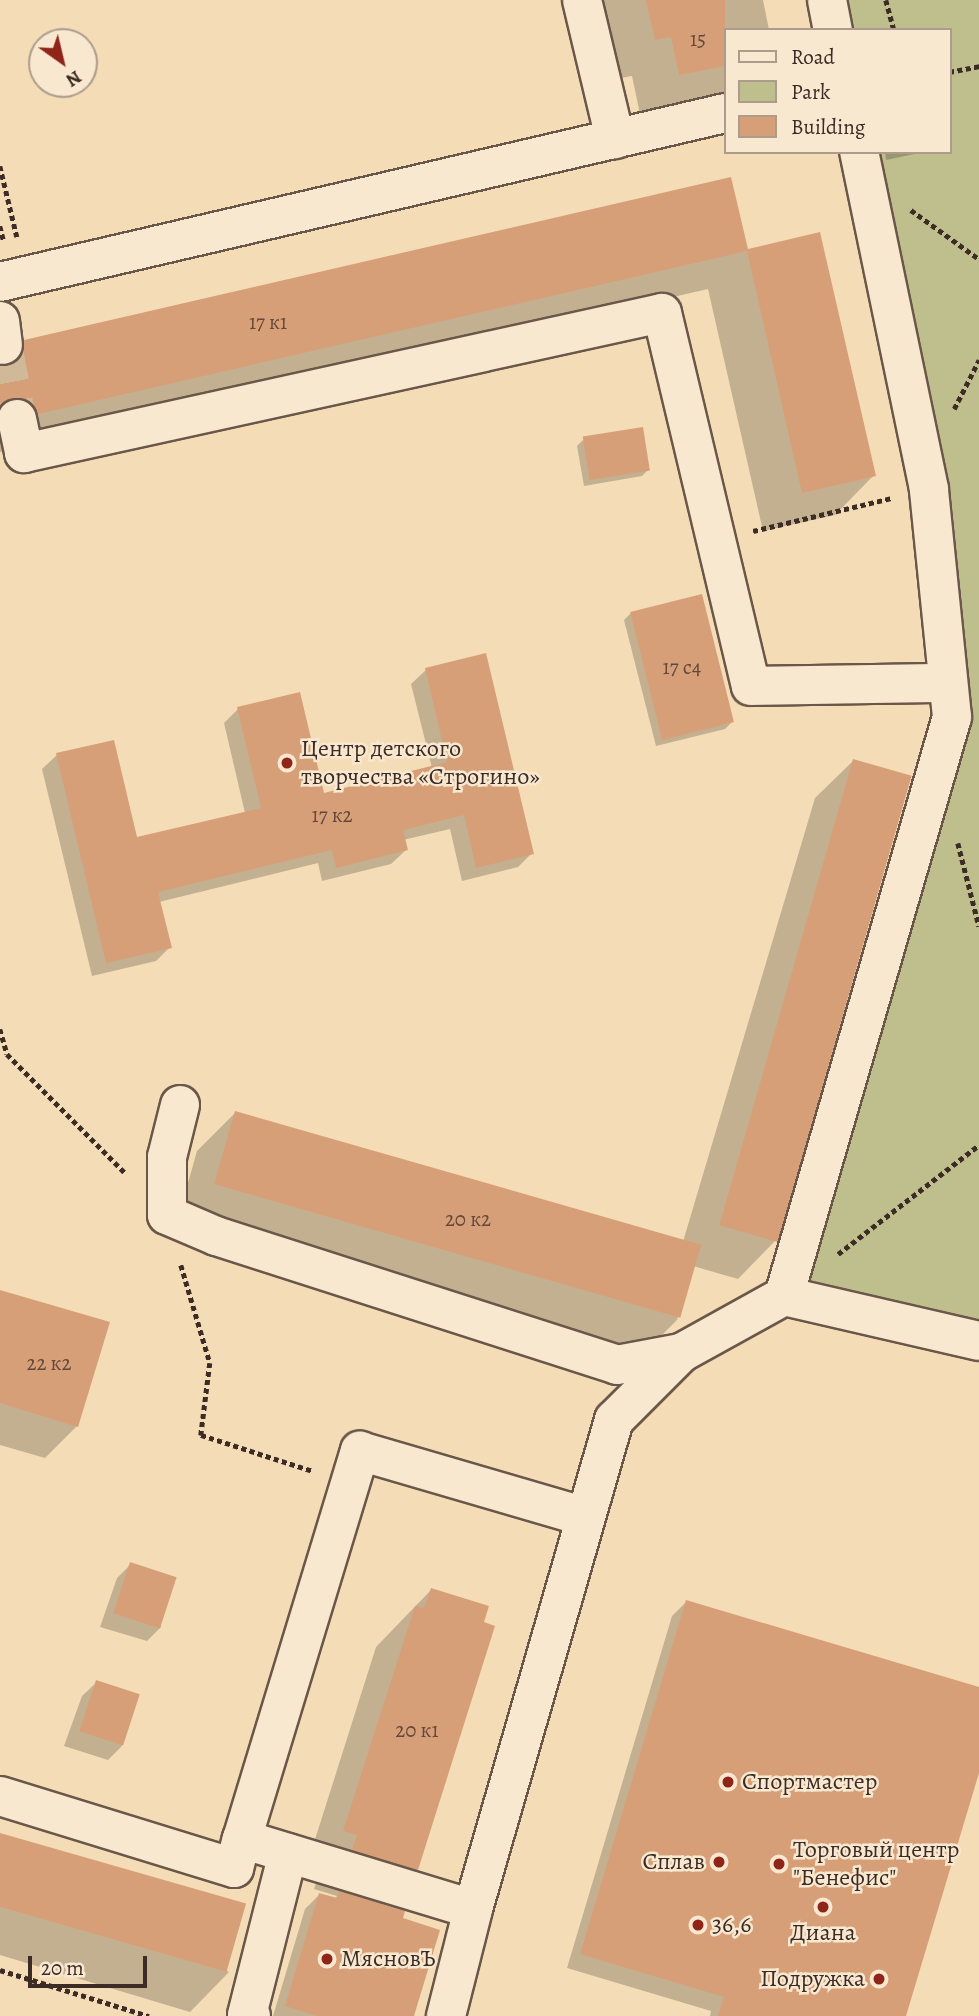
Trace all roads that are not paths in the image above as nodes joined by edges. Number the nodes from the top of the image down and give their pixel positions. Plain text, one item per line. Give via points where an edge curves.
1 (582, 0) edge
2 (827, 0) edge
3 (833, 28) edge
4 (724, 113) edge
5 (615, 139) junction
6 (861, 164) edge
7 (13, 279) edge
8 (14, 444) edge
9 (948, 683) junction
10 (180, 1105) dead end
11 (784, 1296) junction
12 (979, 1341) edge
13 (681, 1353) junction
14 (586, 1517) junction
15 (0, 1796) edge
16 (242, 1839) junction
17 (288, 1853) junction
18 (473, 1909) junction
19 (251, 2016) edge
20 (446, 2016) edge

1 - 5 lane
2 - 3 lane
4 - 5 lane
5 - 7 lane
6 - 9 lane via 929,489
8 - 9 lane via 662,313 751,687
9 - 11 lane via 952,717
10 - 13 lane via 167,1157 167,1215 216,1236 617,1365
11 - 12 lane
11 - 13 lane
13 - 14 lane via 614,1420
14 - 16 lane via 360,1451
14 - 18 lane
15 - 16 lane via 234,1868
16 - 17 lane
17 - 18 lane
17 - 19 lane via 247,2015
18 - 20 lane

